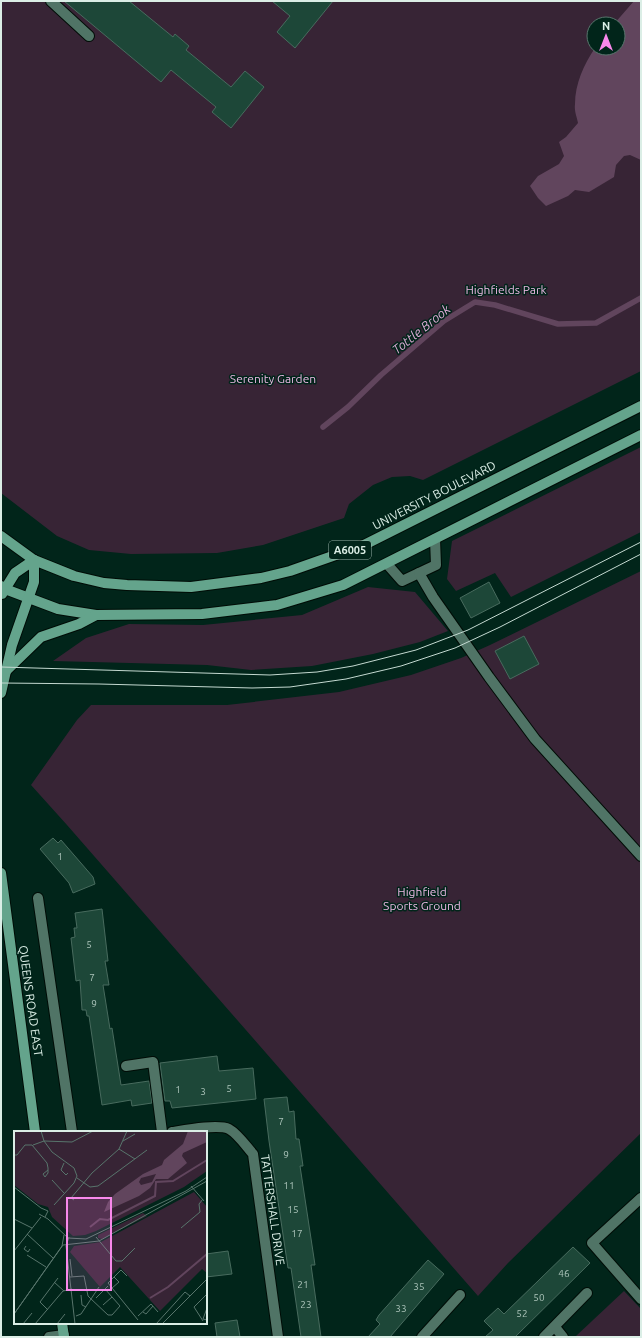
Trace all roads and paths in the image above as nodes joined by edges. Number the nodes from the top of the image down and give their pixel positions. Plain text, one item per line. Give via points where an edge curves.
1 (51, 1) edge
2 (89, 36) dead end
3 (641, 406) edge
4 (641, 435) edge
5 (1, 536) edge
6 (435, 539) junction
7 (34, 560) junction
8 (387, 564) junction
9 (419, 574) junction
10 (2, 590) edge
11 (28, 598) junction
12 (96, 615) junction
13 (5, 671) junction
14 (1, 692) edge
15 (641, 856) edge
16 (1, 873) edge
17 (38, 898) dead end
18 (126, 1066) dead end
19 (35, 1131) edge
20 (72, 1131) edge
21 (162, 1131) edge
22 (181, 1131) edge
23 (641, 1198) edge
24 (587, 1293) dead end
25 (460, 1295) dead end
26 (641, 1299) edge
27 (62, 1324) edge
28 (554, 1327) junction
29 (64, 1336) edge
30 (49, 1337) edge
31 (278, 1337) edge
32 (422, 1337) edge
33 (544, 1337) edge
34 (563, 1337) edge

1 - 2 street
3 - 7 main road, UNIVERSITY BOULEVARD / A6005 via 364,545 290,571 261,578 191,587 126,585 74,576
4 - 6 main road, A6005
5 - 7 main road, UNIVERSITY BOULEVARD
6 - 8 main road, A6005
6 - 9 street via 436,565
7 - 10 main road via 15,573
7 - 11 main road via 34,582
8 - 9 street via 402,581
8 - 12 main road, A6005 via 343,585 277,605 202,614
9 - 15 street via 493,683 535,739
10 - 11 main road
11 - 12 main road, A6005 via 58,609
11 - 13 main road
12 - 13 main road, A6005 via 79,624 41,637
13 - 14 main road
16 - 19 main road, QUEENS ROAD EAST
17 - 20 street, QUEENS ROAD EAST
18 - 21 street via 153,1062
22 - 31 street, TATTERSHALL DRIVE via 215,1127 228,1129 253,1154
23 - 26 street via 592,1244
24 - 28 street
25 - 32 street
27 - 29 main road
28 - 33 street
28 - 34 street
29 - 30 street

